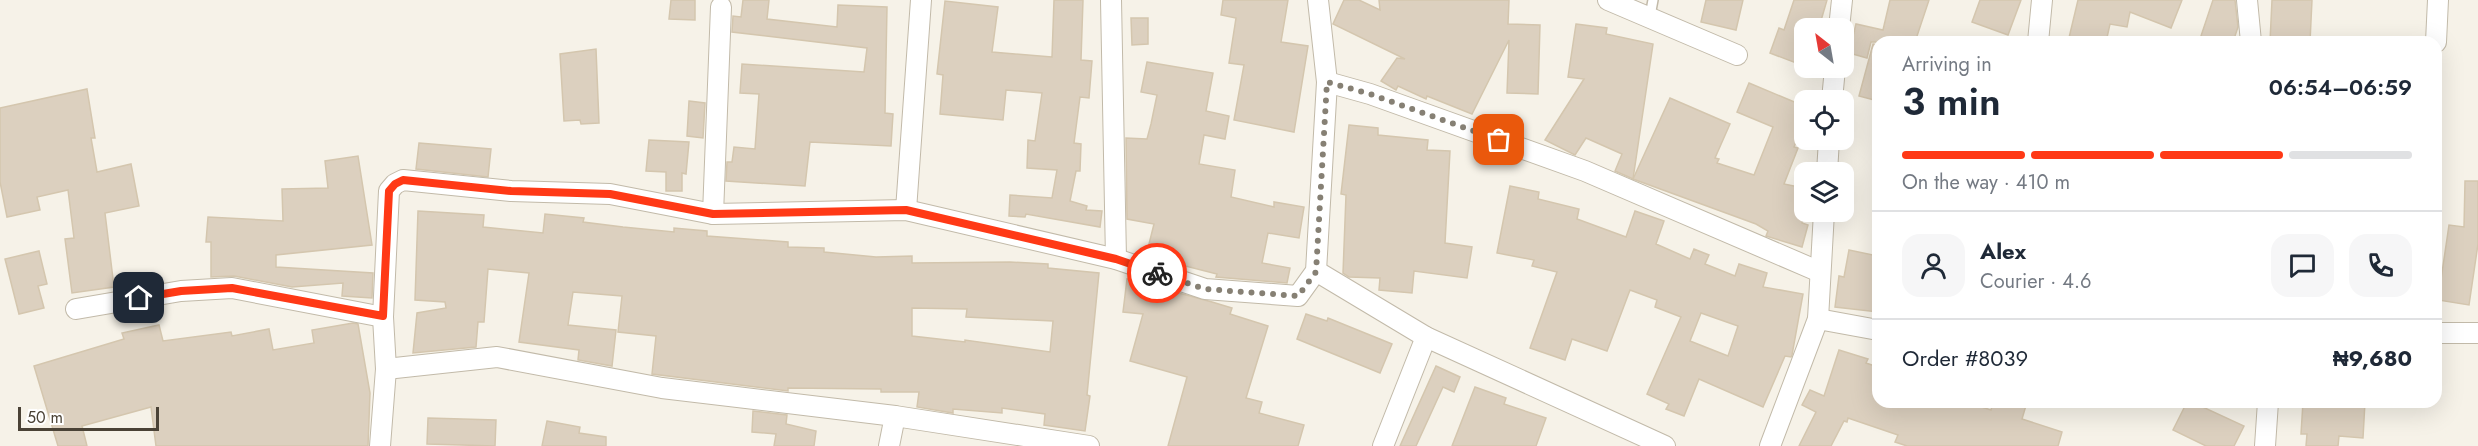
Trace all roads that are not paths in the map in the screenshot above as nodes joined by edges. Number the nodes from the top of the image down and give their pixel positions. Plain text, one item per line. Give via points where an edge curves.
1 (921, 0) edge
2 (1111, 0) edge
3 (1318, 0) edge
4 (1608, 0) edge
5 (1842, 0) edge
6 (2042, 0) edge
7 (2247, 0) edge
8 (2438, 0) edge
9 (721, 7) dead end
10 (1651, 8) edge
11 (1840, 18) edge
12 (2039, 36) edge
13 (2250, 36) edge
14 (2436, 36) edge
15 (1737, 55) dead end
16 (1327, 82) junction
17 (906, 210) junction
18 (713, 214) junction
19 (1823, 222) edge
20 (1116, 259) junction
21 (1316, 272) junction
22 (1820, 272) junction
23 (75, 309) dead end
24 (383, 316) junction
25 (1818, 319) junction
26 (1872, 329) edge
27 (2442, 333) edge
28 (2478, 333) edge
29 (1425, 337) junction
30 (386, 369) junction
31 (2268, 408) edge
32 (895, 416) junction
33 (380, 446) edge
34 (888, 446) edge
35 (1089, 446) edge
36 (1383, 446) edge
37 (1665, 446) edge
38 (1770, 446) edge
39 (2265, 446) edge

1 - 17 street
2 - 20 street
3 - 16 street
4 - 10 street
5 - 11 street
6 - 12 street
7 - 13 street
8 - 14 street
9 - 18 street
10 - 15 street
16 - 21 street
16 - 22 street via 1585,171
17 - 18 street
17 - 20 street
18 - 24 street via 610,194 511,191 403,180 389,191
19 - 22 street
20 - 21 street via 1205,289 1298,296
21 - 29 street
22 - 25 street
23 - 24 street via 181,291 232,288
24 - 30 street
25 - 26 street
25 - 38 street
27 - 28 street
29 - 36 street
29 - 37 street
30 - 32 street via 497,357 662,388
30 - 33 street
31 - 39 street
32 - 34 street
32 - 35 street

